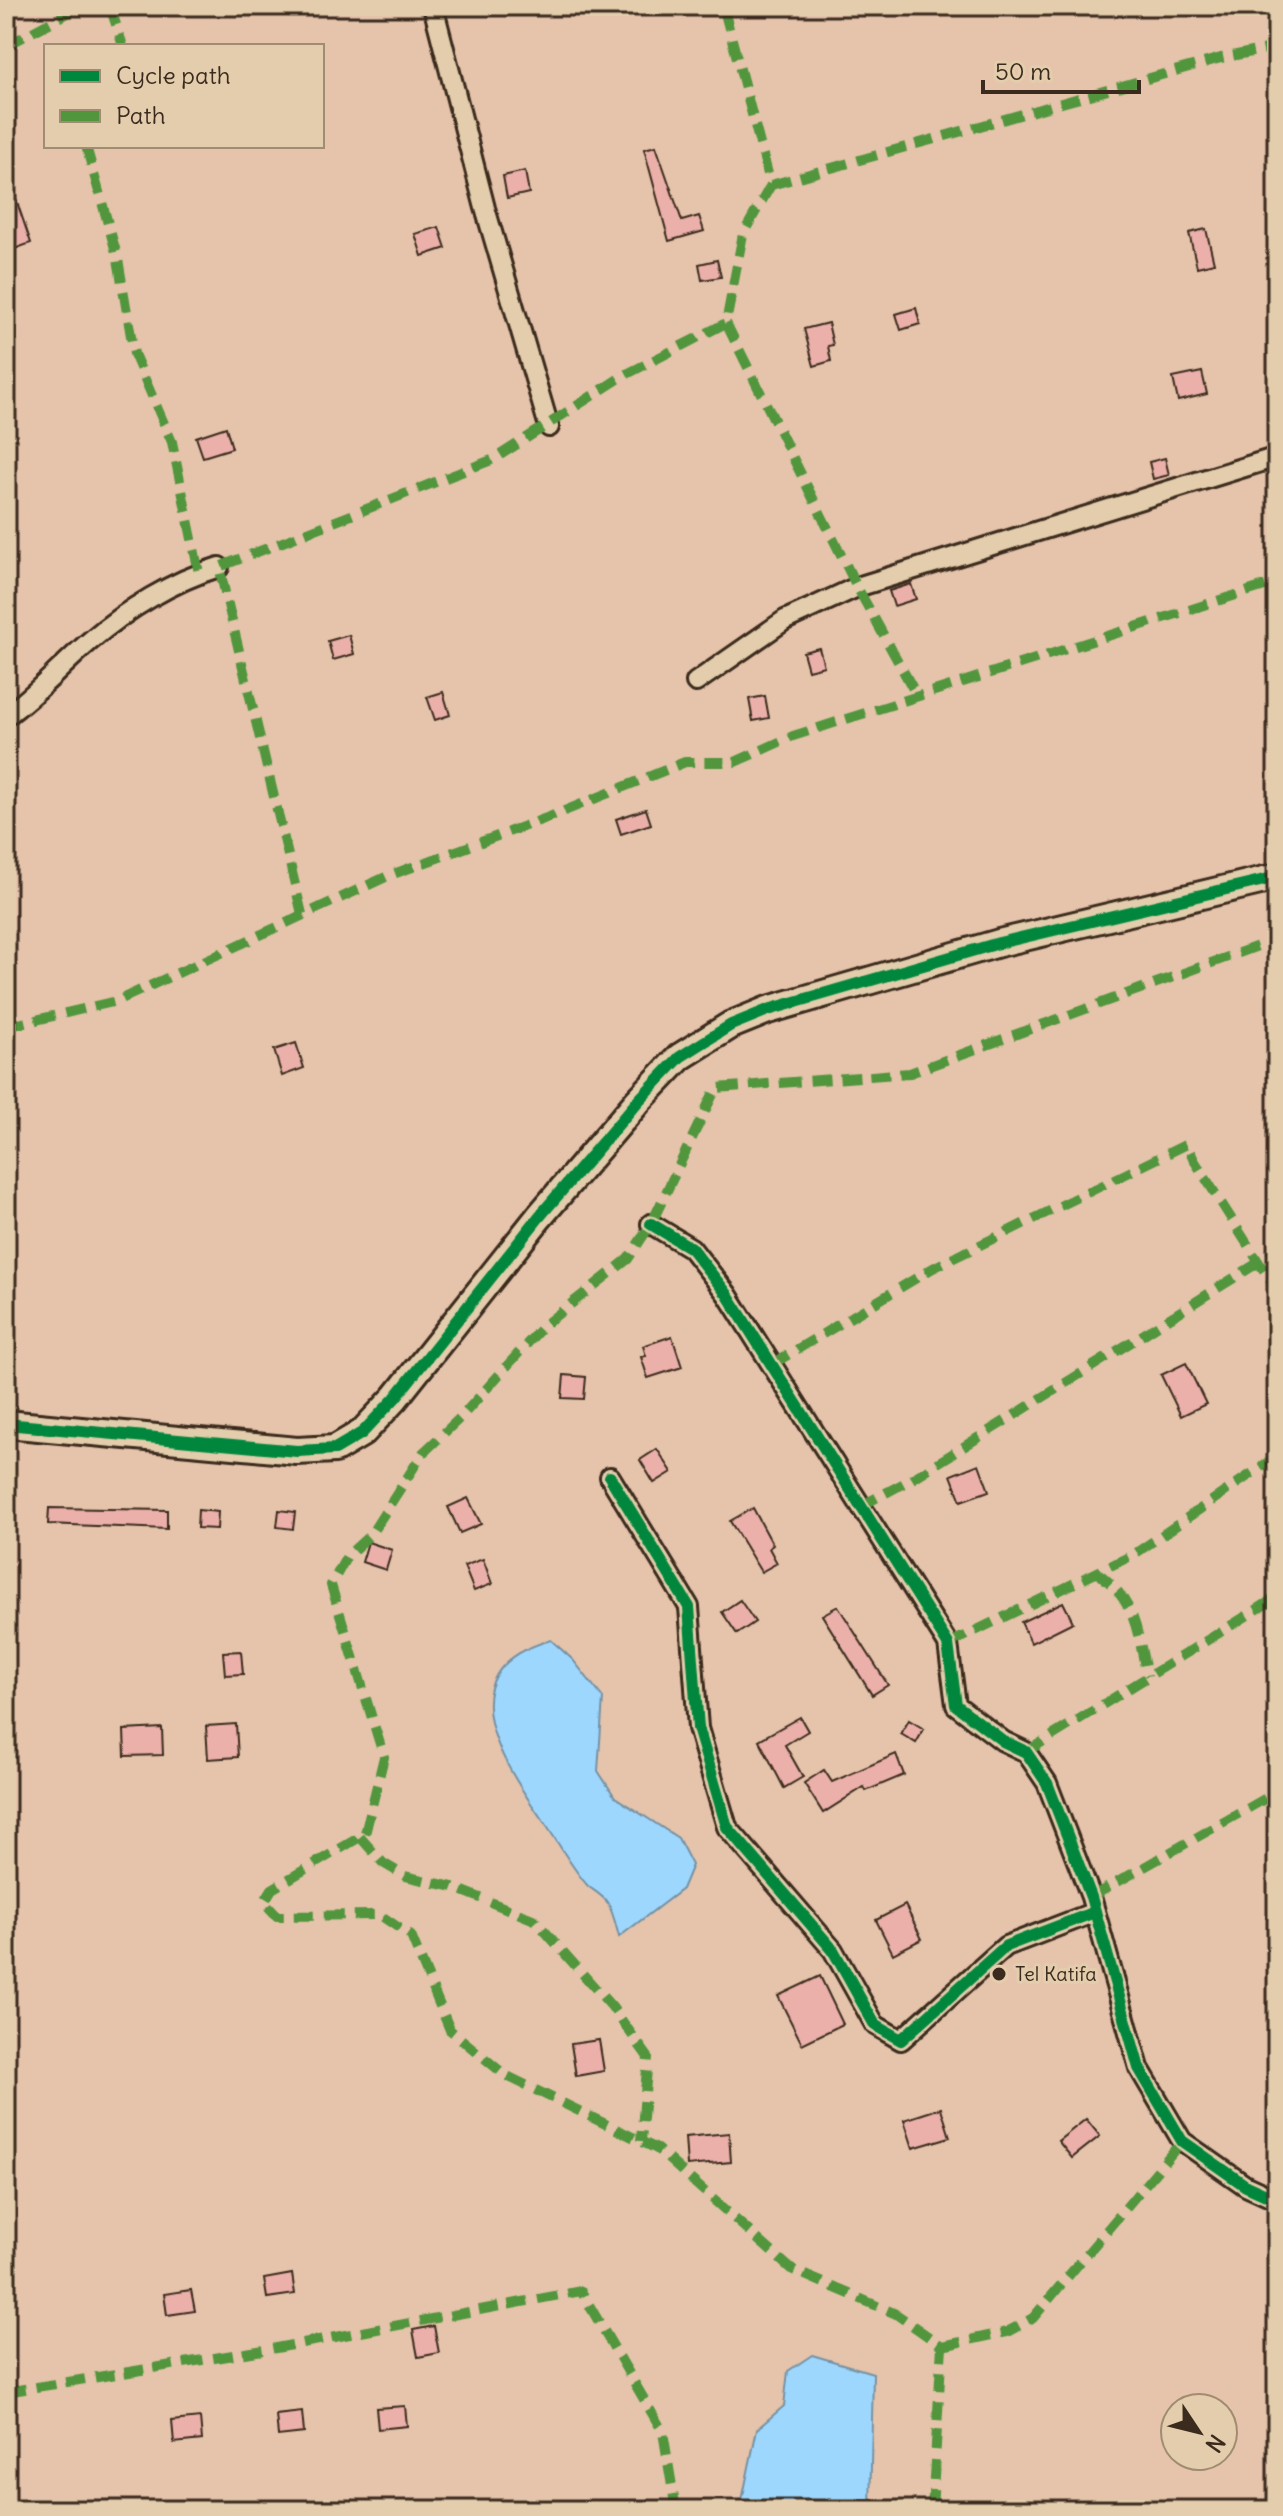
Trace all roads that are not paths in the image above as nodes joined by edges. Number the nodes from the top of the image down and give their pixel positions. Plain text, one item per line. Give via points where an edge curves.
1 (433, 6) edge
2 (549, 427) dead end
3 (1277, 457) edge
4 (219, 567) dead end
5 (696, 682) dead end
6 (6, 716) edge
7 (1277, 877) edge
8 (651, 1224) dead end
9 (6, 1424) edge
10 (610, 1477) dead end
11 (1095, 1912) junction
12 (1277, 2200) edge

1 - 2 street
3 - 5 street via 857,587 785,620
4 - 6 street via 140,604
7 - 9 street via 1006,941 731,1025 680,1057 638,1101 395,1398 362,1433 335,1449 297,1451
8 - 11 street via 691,1248 727,1294 948,1644 956,1705 1026,1752 1047,1783
10 - 11 street via 689,1607 698,1728 727,1827 833,1950 875,2025 901,2040 1006,1946
11 - 12 street via 1139,2068 1182,2141 1246,2186

